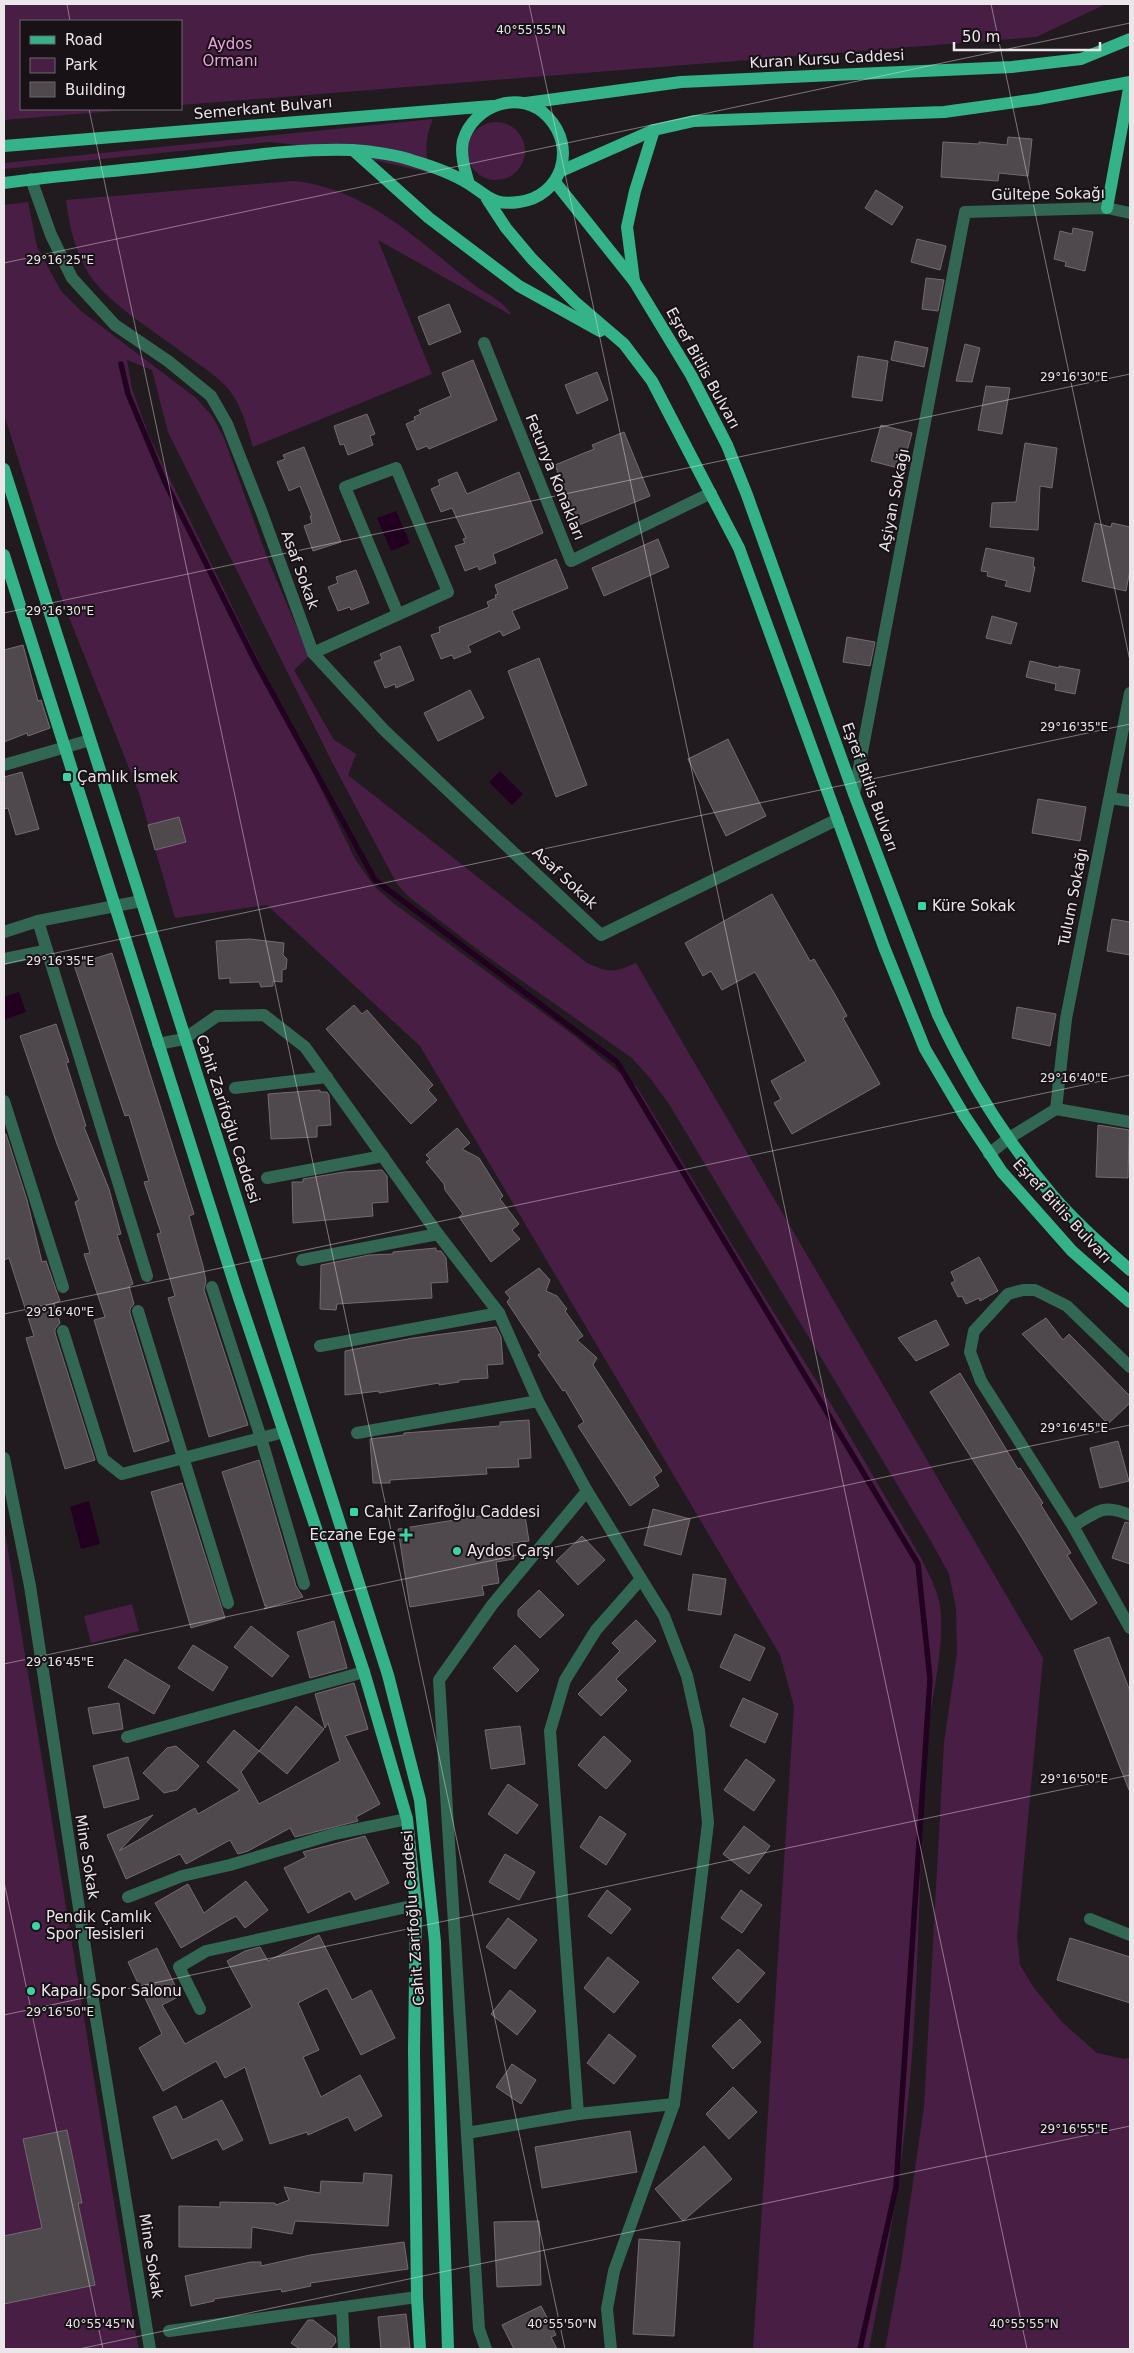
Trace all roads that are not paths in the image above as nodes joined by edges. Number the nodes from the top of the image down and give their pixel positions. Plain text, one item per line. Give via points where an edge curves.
1 (1130, 39) edge
2 (1130, 83) edge
3 (522, 103) junction
4 (494, 105) junction
5 (654, 130) junction
6 (4, 146) edge
7 (353, 150) junction
8 (558, 176) junction
9 (32, 179) junction
10 (4, 183) edge
11 (469, 184) junction
12 (487, 198) junction
13 (1107, 208) junction
14 (965, 212) joint
15 (1130, 213) edge
16 (634, 281) junction
17 (484, 343) dead end
18 (624, 344) junction
19 (4, 469) edge
20 (711, 493) junction
21 (4, 555) edge
22 (398, 614) junction
23 (313, 653) junction
24 (1130, 693) edge
25 (90, 740) junction
26 (65, 747) junction
27 (4, 765) edge
28 (854, 794) junction
29 (1110, 798) junction
30 (1130, 801) edge
31 (838, 819) junction
32 (141, 901) junction
33 (116, 907) junction
34 (38, 921) junction
35 (4, 932) edge
36 (47, 950) junction
37 (4, 958) edge
38 (184, 1039) junction
39 (158, 1044) junction
40 (327, 1077) junction
41 (235, 1088) dead end
42 (4, 1101) edge
43 (1056, 1109) junction
44 (1130, 1122) edge
45 (1009, 1138) junction
46 (989, 1154) junction
47 (382, 1156) junction
48 (267, 1178) dead end
49 (438, 1234) junction
50 (302, 1260) dead end
51 (1130, 1270) edge
52 (147, 1276) dead end
53 (63, 1287) dead end
54 (212, 1287) dead end
55 (1130, 1302) edge
56 (138, 1311) dead end
57 (499, 1313) junction
58 (63, 1331) dead end
59 (320, 1346) dead end
60 (1130, 1367) edge
61 (538, 1401) junction
62 (284, 1432) junction
63 (357, 1432) dead end
64 (261, 1438) junction
65 (4, 1458) edge
66 (183, 1458) junction
67 (588, 1491) junction
68 (1130, 1515) edge
69 (1073, 1526) junction
70 (641, 1579) junction
71 (304, 1584) dead end
72 (228, 1603) dead end
73 (1130, 1628) edge
74 (364, 1672) junction
75 (128, 1737) dead end
76 (407, 1819) junction
77 (128, 1896) dead end
78 (416, 1905) junction
79 (1090, 1919) dead end
80 (1130, 1935) edge
81 (200, 2009) dead end
82 (674, 2104) junction
83 (578, 2114) junction
84 (467, 2133) junction
85 (417, 2297) junction
86 (342, 2307) junction
87 (169, 2332) dead end
88 (150, 2349) edge
89 (344, 2349) edge
90 (420, 2349) edge
91 (448, 2349) edge
92 (486, 2349) edge
93 (612, 2349) edge

1 - 3 main road, Kuran Kursu Caddesi via 1081,59 1012,67 680,82
2 - 5 main road via 1038,100 944,112 694,121
2 - 13 main road
3 - 4 main road
3 - 8 main road via 537,109 557,131 562,146
4 - 6 main road, Semerkant Bulvarı
4 - 11 main road via 469,127 463,143 462,160
5 - 8 main road
5 - 16 main road via 627,227
7 - 9 main road via 277,153
7 - 11 main road via 413,160
7 - 18 main road via 428,218 519,286
8 - 12 main road via 534,198 505,202
8 - 16 main road, Eşref Bitlis Bulvarı
9 - 10 main road
9 - 23 street, Asaf Sokak via 51,235 72,278 116,325 211,396 234,442
11 - 12 main road
12 - 18 main road via 506,228 532,259
13 - 14 street, Gültepe Sokağı
13 - 15 street, Gültepe Sokağı
14 - 28 street, Aşiyan Sokağı
16 - 28 main road, Eşref Bitlis Bulvarı via 691,375 727,445
17 - 20 street, Fetunya Konakları via 571,561
18 - 20 main road, Eşref Bitlis Bulvarı via 652,381
19 - 25 main road, Cahit Zarifoğlu Caddesi
20 - 31 main road, Eşref Bitlis Bulvarı via 738,548
21 - 26 main road, Cahit Zarifoğlu Caddesi
22 - 22 street via 448,592 396,468 345,487
22 - 23 street
23 - 31 street, Asaf Sokak via 384,730 601,935
24 - 29 street, Tulum Sokağı
25 - 26 street
25 - 32 main road, Cahit Zarifoğlu Caddesi
26 - 27 street
26 - 33 main road, Cahit Zarifoğlu Caddesi
28 - 45 main road, Eşref Bitlis Bulvarı via 938,1015 981,1096
29 - 30 street
29 - 43 street, Tulum Sokağı via 1066,1019
31 - 46 main road, Eşref Bitlis Bulvarı via 912,1020 944,1083
32 - 33 street
32 - 38 main road, Cahit Zarifoğlu Caddesi
33 - 34 street
33 - 39 main road, Cahit Zarifoğlu Caddesi
34 - 35 street
34 - 36 street
36 - 37 street
36 - 52 street
38 - 39 street
38 - 40 street via 217,1016 264,1014 305,1047
38 - 91 main road, Cahit Zarifoğlu Caddesi via 385,1666 420,1800 434,1942
39 - 62 main road, Cahit Zarifoğlu Caddesi
40 - 41 street
40 - 47 street
42 - 53 street
43 - 44 street
43 - 45 street
45 - 46 street
45 - 51 main road, Eşref Bitlis Bulvarı via 1053,1197
46 - 55 main road, Eşref Bitlis Bulvarı via 1072,1251
47 - 48 street
47 - 49 street
49 - 50 street
49 - 57 street
54 - 64 street
56 - 66 street
57 - 59 street
57 - 61 street
58 - 66 street via 103,1460 122,1474
60 - 69 street via 1067,1306 1035,1290 1008,1294 974,1331 970,1352 980,1381
61 - 63 street
61 - 67 street
62 - 64 street
62 - 74 main road, Cahit Zarifoğlu Caddesi
64 - 66 street
64 - 71 street
65 - 88 street, Mine Sokak via 30,1586
66 - 72 street
67 - 70 street
67 - 84 street via 492,1606 439,1680
68 - 69 street via 1114,1508 1101,1510
69 - 73 street
70 - 82 street via 664,1616 687,1676 699,1730 708,1823
70 - 83 street via 596,1630 565,1680 550,1731
74 - 75 street
74 - 76 main road, Cahit Zarifoğlu Caddesi
76 - 77 street via 334,1834 182,1876
76 - 78 main road, Cahit Zarifoğlu Caddesi
78 - 81 street via 206,1951 179,1967
78 - 85 main road, Cahit Zarifoğlu Caddesi
79 - 80 street
82 - 83 street
82 - 93 street via 614,2270 607,2309
83 - 84 street
84 - 92 street via 479,2329
85 - 86 street
85 - 90 main road, Cahit Zarifoğlu Caddesi
86 - 87 street
86 - 89 street

